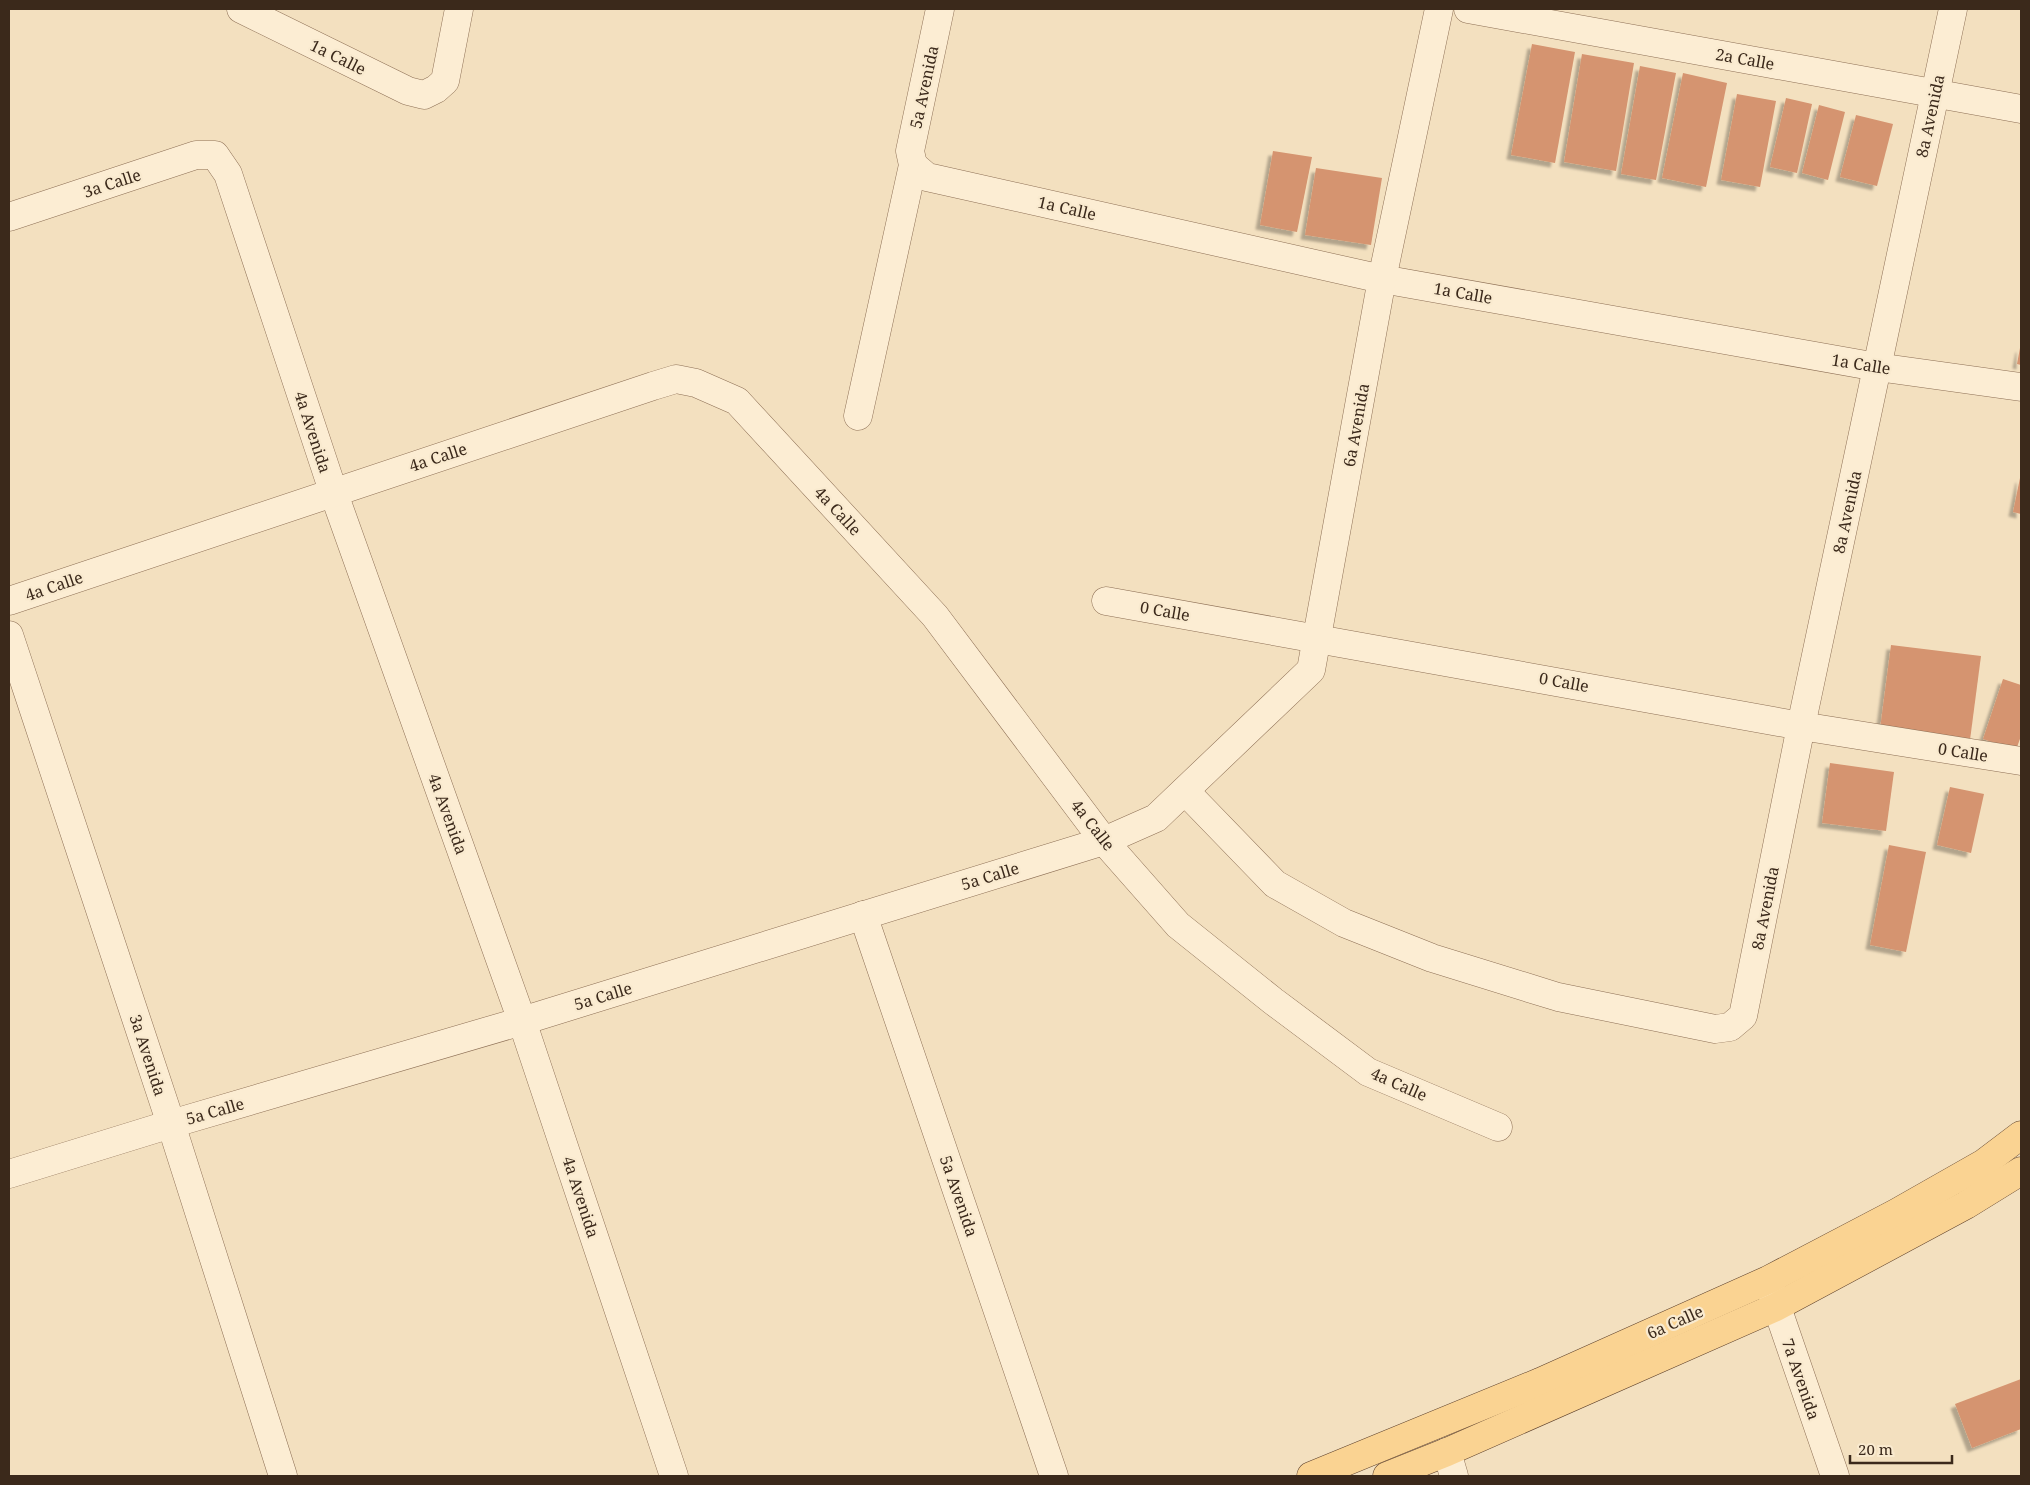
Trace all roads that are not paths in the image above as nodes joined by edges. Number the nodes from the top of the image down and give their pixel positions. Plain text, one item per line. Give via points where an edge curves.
1 (241, 9) edge
2 (459, 9) edge
3 (940, 9) edge
4 (1439, 9) edge
5 (1468, 9) edge
6 (1953, 9) edge
7 (1935, 93) junction
8 (2021, 110) edge
9 (216, 155) joint
10 (913, 165) junction
11 (9, 217) edge
12 (1382, 278) junction
13 (1877, 367) junction
14 (2021, 387) edge
15 (858, 416) dead end
16 (333, 491) junction
17 (9, 601) edge
18 (1106, 601) dead end
19 (9, 635) edge
20 (1317, 638) junction
21 (1801, 726) junction
22 (2021, 761) edge
23 (1185, 791) junction
24 (1104, 841) junction
25 (863, 915) junction
26 (522, 1021) junction
27 (171, 1124) junction
28 (1498, 1127) dead end
29 (2021, 1135) edge
30 (2021, 1171) edge
31 (9, 1174) edge
32 (1768, 1280) junction
33 (1776, 1307) junction
34 (1451, 1464) edge
35 (283, 1476) edge
36 (674, 1476) edge
37 (1054, 1476) edge
38 (1311, 1476) edge
39 (1387, 1476) edge
40 (1835, 1476) edge

1 - 2 street, 1a Calle via 408,91 424,95 446,81
3 - 10 street, 5a Avenida via 910,151
4 - 12 street, 6a Avenida
5 - 7 street, 2a Calle
6 - 7 street, 8a Avenida
7 - 8 street, 2a Calle
7 - 13 street, 8a Avenida
9 - 11 street, 3a Calle via 196,155
9 - 16 street, 4a Avenida via 228,174
10 - 12 street, 1a Calle via 927,177
10 - 15 street, 5a Avenida
12 - 13 street, 1a Calle
12 - 20 street, 6a Avenida
13 - 14 street, 1a Calle
13 - 21 street, 8a Avenida
16 - 17 street, 4a Calle
16 - 24 street, 4a Calle via 676,379 696,382 737,401 935,616
16 - 26 street, 4a Avenida
18 - 20 street, 0 Calle
19 - 27 street, 3a Avenida
20 - 21 street, 0 Calle
20 - 23 street, 6a Avenida via 1311,670
21 - 22 street, 0 Calle
21 - 23 street, 8a Avenida via 1744,1016 1730,1027 1715,1029 1558,997 1432,958 1344,924 1275,884
23 - 24 street, 5a Calle via 1156,818
24 - 25 street, 5a Calle
24 - 28 street, 4a Calle via 1178,926 1368,1072
25 - 26 street, 5a Calle
25 - 37 street, 5a Avenida
26 - 27 street, 5a Calle
26 - 36 street, 4a Avenida
27 - 31 street, 5a Calle
27 - 35 street, 3a Avenida
29 - 32 main road, 6a Calle via 1976,1168
30 - 33 main road, 6a Calle via 1966,1205
32 - 33 street, 7a Avenida
32 - 38 main road, 6a Calle via 1540,1382
33 - 34 main road, 6a Calle
33 - 40 street, 7a Avenida
34 - 39 main road, 6a Calle

